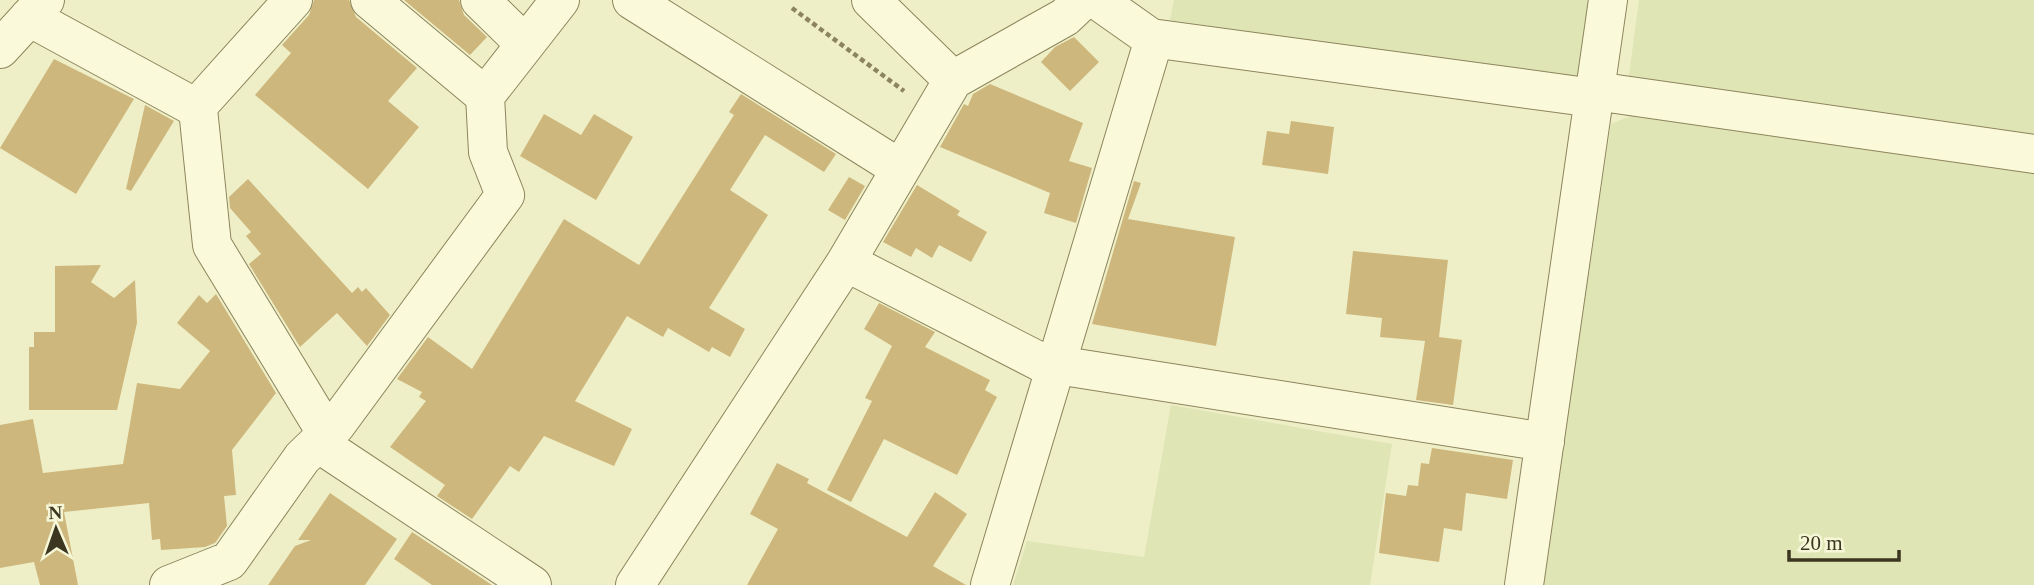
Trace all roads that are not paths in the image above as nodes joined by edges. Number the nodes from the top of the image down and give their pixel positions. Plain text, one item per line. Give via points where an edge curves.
1 (293, 0) edge
2 (370, 0) edge
3 (480, 0) edge
4 (560, 0) edge
5 (632, 0) edge
6 (871, 0) edge
7 (1083, 0) edge
8 (1097, 0) edge
9 (1608, 0) edge
10 (37, 8) edge
11 (1154, 39) junction
12 (526, 44) junction
13 (0, 49) edge
14 (953, 80) junction
15 (1594, 95) junction
16 (485, 96) junction
17 (196, 108) junction
18 (2034, 154) edge
19 (899, 168) junction
20 (846, 262) junction
21 (1057, 368) junction
22 (322, 438) junction
23 (1545, 442) junction
24 (169, 585) edge
25 (533, 585) edge
26 (635, 585) edge
27 (989, 585) edge
28 (1524, 585) edge

1 - 17 street
2 - 16 street
3 - 12 street
4 - 12 street
5 - 19 street
6 - 14 street
7 - 14 street via 1065,17
8 - 11 street
9 - 15 street
10 - 13 street
10 - 17 street
11 - 15 street
11 - 21 street
12 - 16 street
14 - 19 street
15 - 18 street
15 - 23 street
16 - 22 street via 488,152 505,195
17 - 22 street via 201,117 212,246
19 - 20 street
20 - 21 street
20 - 26 street
21 - 23 street
21 - 27 street
22 - 24 street via 302,458 229,561
22 - 25 street
23 - 28 street

